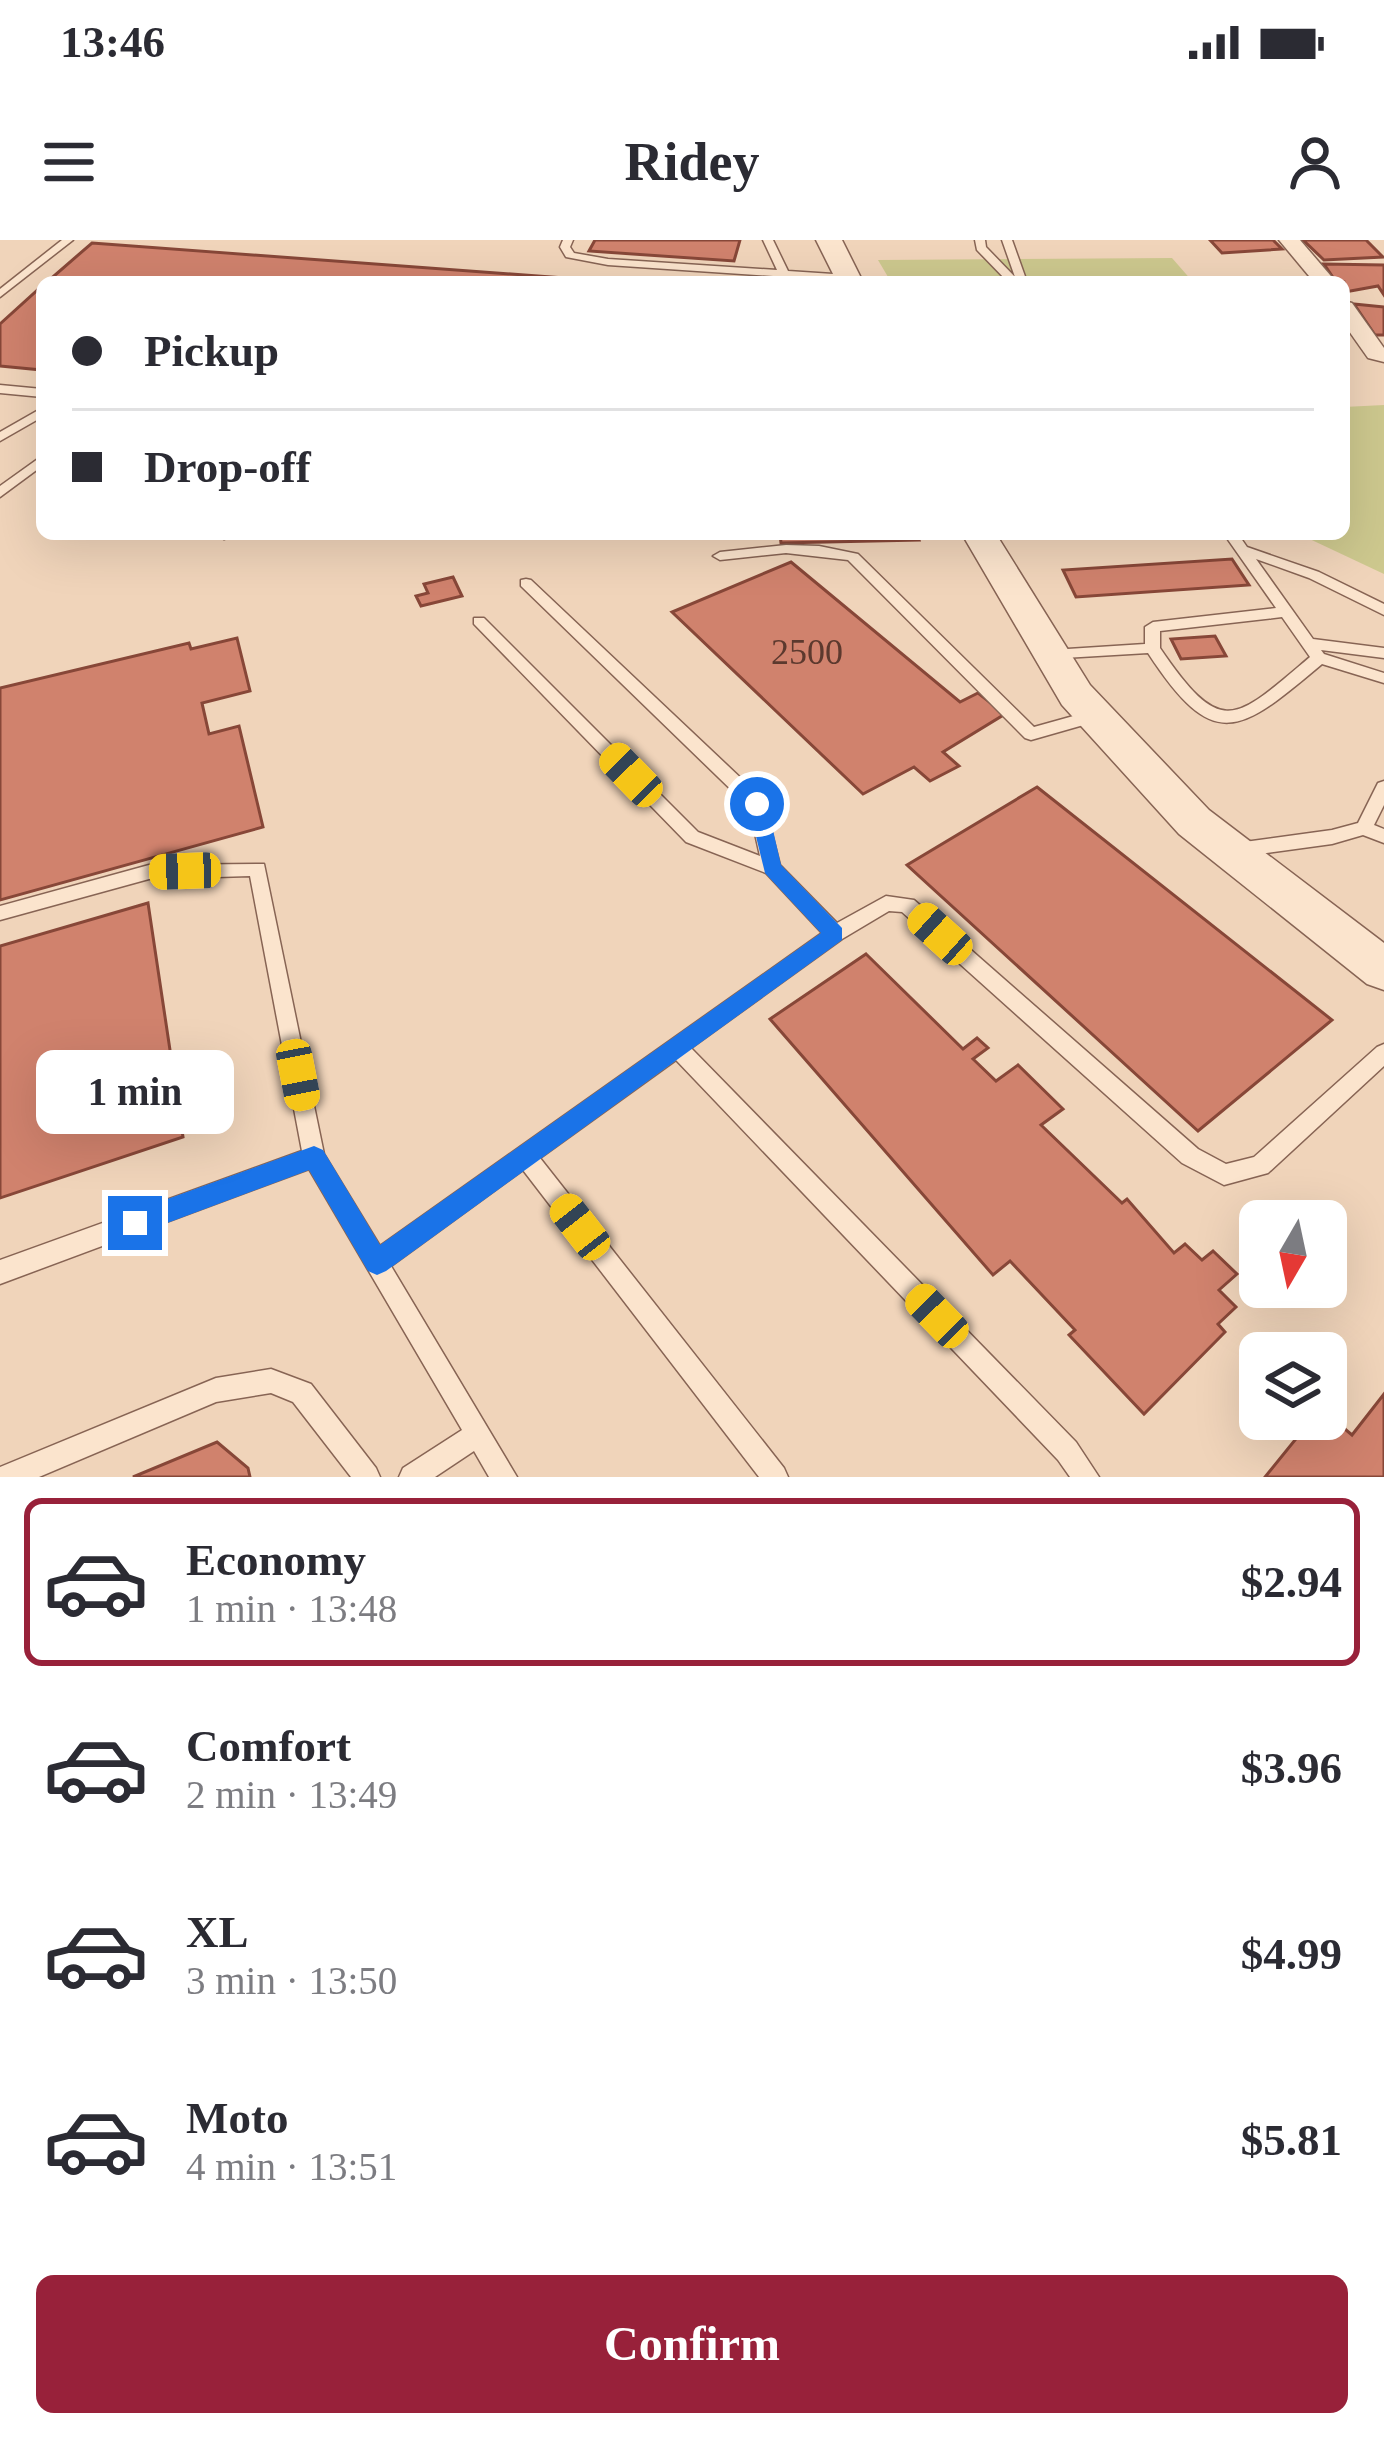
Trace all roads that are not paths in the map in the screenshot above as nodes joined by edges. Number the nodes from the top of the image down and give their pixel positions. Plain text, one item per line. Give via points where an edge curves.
1 (68, 240) edge
2 (568, 240) edge
3 (768, 240) edge
4 (829, 240) edge
5 (980, 240) edge
6 (1007, 240) edge
7 (1288, 240) edge
8 (784, 273) junction
9 (812, 276) edge
10 (847, 276) edge
11 (1011, 276) edge
12 (1016, 276) edge
13 (1320, 276) edge
14 (0, 294) edge
15 (1350, 316) edge
16 (1384, 355) edge
17 (0, 389) edge
18 (36, 392) edge
19 (36, 416) edge
20 (0, 437) edge
21 (36, 465) edge
22 (0, 493) edge
23 (983, 540) edge
24 (1236, 540) edge
25 (1243, 550) junction
26 (720, 556) dead end
27 (526, 583) dead end
28 (1384, 610) edge
29 (1286, 612) junction
30 (479, 620) dead end
31 (1152, 648) junction
32 (1314, 651) junction
33 (1384, 653) edge
34 (1052, 655) junction
35 (1384, 678) edge
36 (1095, 716) junction
37 (1384, 787) edge
38 (1364, 828) junction
39 (1384, 836) edge
40 (1232, 851) junction
41 (772, 868) junction
42 (0, 913) edge
43 (835, 934) junction
44 (1384, 970) edge
45 (677, 1047) junction
46 (1384, 1053) edge
47 (525, 1156) junction
48 (314, 1157) junction
49 (377, 1262) junction
50 (0, 1272) edge
51 (478, 1434) junction
52 (8, 1477) edge
53 (367, 1477) edge
54 (412, 1477) edge
55 (504, 1477) edge
56 (775, 1477) edge
57 (1086, 1477) edge

1 - 14 lane
2 - 8 lane via 570,255 608,262
3 - 8 lane
4 - 10 street
5 - 11 lane
6 - 12 lane
7 - 13 street
8 - 9 lane
15 - 16 street
17 - 18 lane
19 - 20 lane
21 - 22 lane
23 - 34 street
24 - 25 lane
25 - 28 lane
25 - 29 lane
26 - 36 lane via 785,546 853,557 1031,734
27 - 41 lane via 757,804
29 - 31 lane via 1153,627
29 - 32 lane
30 - 41 lane via 692,837
31 - 32 lane via 1177,689 1227,720 1250,716
31 - 34 lane
32 - 33 lane
32 - 35 lane
34 - 36 street
36 - 40 street via 1194,822
37 - 38 lane
38 - 39 lane
38 - 40 lane
40 - 44 street
41 - 43 lane
42 - 48 lane via 149,872 257,868
43 - 45 lane
43 - 46 lane via 886,902 907,905 1190,1156 1224,1175 1261,1166
45 - 47 lane
45 - 57 lane
47 - 49 lane
47 - 56 lane
48 - 49 lane
48 - 50 lane
49 - 51 lane
51 - 54 lane
51 - 55 lane
52 - 53 lane via 216,1390 271,1381 302,1393

